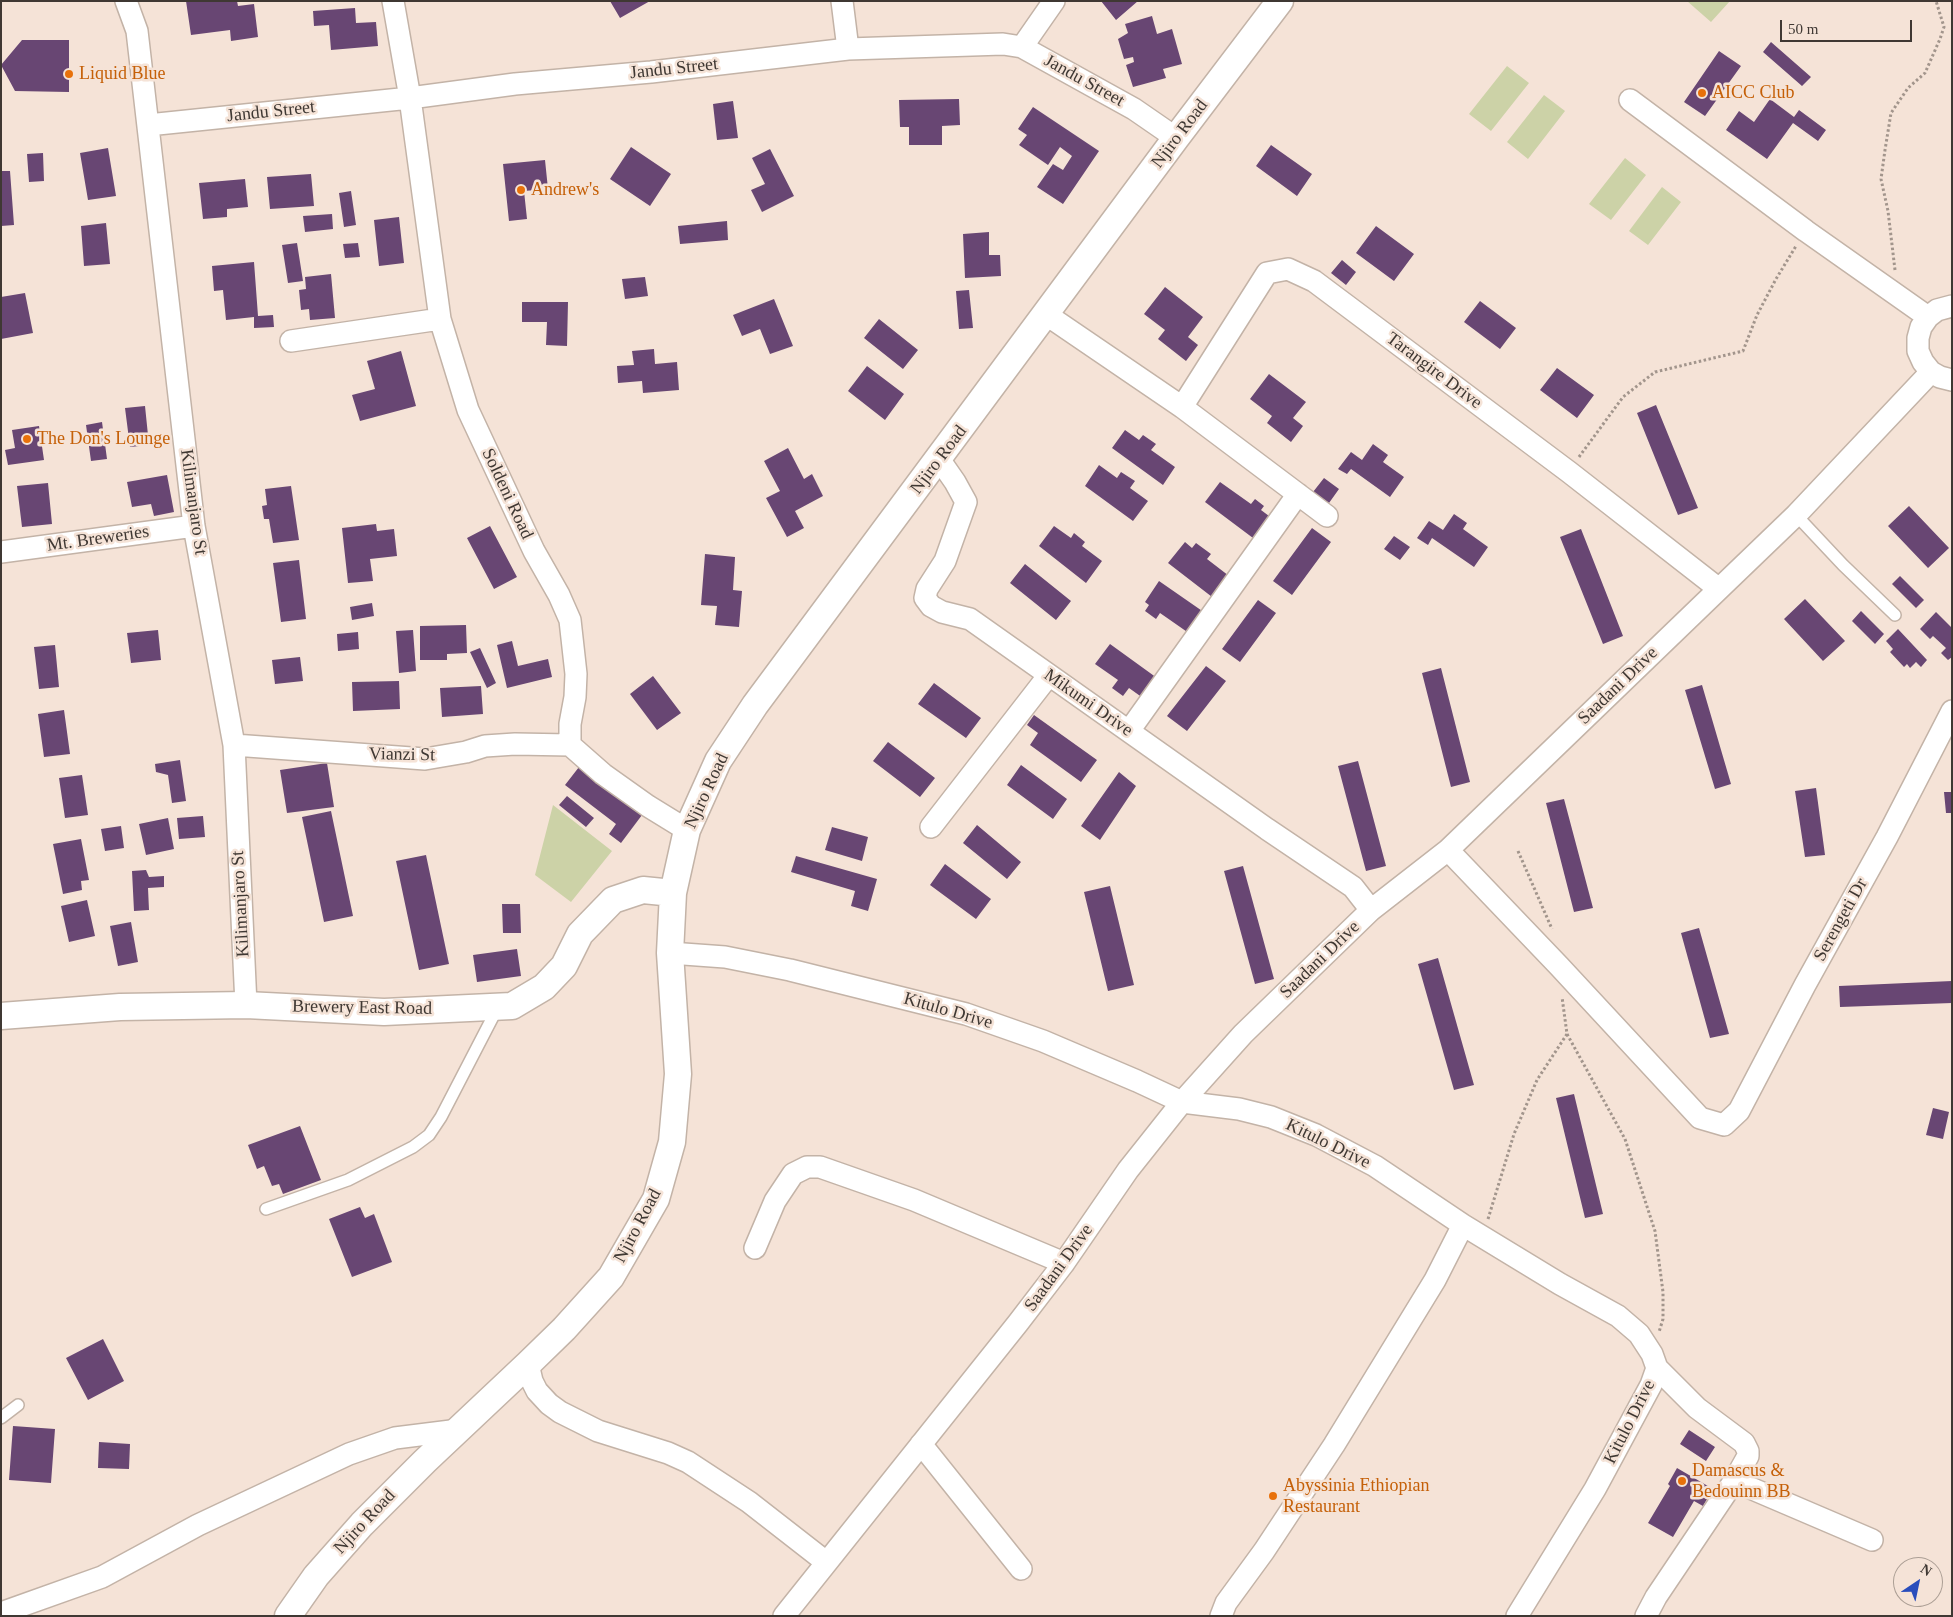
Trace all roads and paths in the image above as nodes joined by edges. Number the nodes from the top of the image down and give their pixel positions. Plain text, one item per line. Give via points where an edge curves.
1 (126, 1) edge
2 (393, 1) edge
3 (842, 1) edge
4 (1054, 1) edge
5 (1280, 1) edge
6 (1936, 1) edge
7 (1022, 47) junction
8 (848, 49) junction
9 (410, 98) junction
10 (1630, 100) dead end
11 (148, 125) junction
12 (1176, 138) junction
13 (1806, 231) junction
14 (1898, 296) junction
15 (1952, 306) edge
16 (1047, 314) junction
17 (1928, 317) junction
18 (440, 319) junction
19 (291, 341) dead end
20 (1931, 372) junction
21 (1952, 380) edge
22 (1182, 407) junction
23 (939, 459) junction
24 (1569, 472) junction
25 (1298, 494) junction
26 (1796, 515) junction
27 (1327, 516) dead end
28 (194, 526) junction
29 (1, 552) edge
30 (1719, 589) junction
31 (1895, 615) dead end
32 (1049, 675) junction
33 (1952, 711) edge
34 (1129, 731) junction
35 (234, 745) junction
36 (570, 745) junction
37 (931, 827) dead end
38 (687, 830) junction
39 (1448, 850) junction
40 (1518, 851) dead end
41 (673, 893) junction
42 (1371, 910) junction
43 (1553, 930) dead end
44 (670, 953) junction
45 (1559, 966) junction
46 (246, 1005) junction
47 (498, 1007) junction
48 (1, 1016) edge
49 (1567, 1034) junction
50 (1182, 1102) junction
51 (266, 1209) dead end
52 (1463, 1225) junction
53 (1483, 1236) junction
54 (755, 1248) dead end
55 (1064, 1263) junction
56 (1654, 1361) junction
57 (528, 1364) junction
58 (18, 1404) dead end
59 (1, 1418) edge
60 (459, 1430) junction
61 (921, 1444) junction
62 (1734, 1481) junction
63 (1872, 1540) dead end
64 (826, 1562) junction
65 (1021, 1569) dead end
66 (1, 1613) edge
67 (288, 1616) edge
68 (784, 1616) edge
69 (1221, 1616) edge
70 (1516, 1616) edge
71 (1646, 1616) edge

1 - 11 street, Kilimanjaro St via 137,31
2 - 9 street, Soldeni Road
3 - 8 street
4 - 7 street
5 - 12 street, Njiro Road
6 - 14 path via 1944,27 1925,73 1908,88 1891,113 1880,179 1888,211
7 - 8 street, Jandu Street via 1002,44
7 - 12 street, Jandu Street via 1134,108
8 - 9 street, Jandu Street
9 - 11 street, Jandu Street
9 - 18 street, Soldeni Road
10 - 13 street
11 - 28 street, Kilimanjaro St
12 - 16 street, Njiro Road
13 - 14 street
13 - 24 path via 1757,315 1744,351 1655,372 1623,397
14 - 17 street
15 - 17 street via 1937,310
16 - 22 street
16 - 23 street, Njiro Road
17 - 20 street via 1921,327 1918,351
18 - 19 street
18 - 36 street, Soldeni Road via 468,410 570,620 576,674
20 - 21 street
20 - 26 street, Saadani Drive
22 - 24 street, Tarangire Drive via 1267,273 1288,269 1314,281
22 - 25 street
23 - 32 street, Mikumi Drive via 966,502 945,561 927,589 925,598 942,612 970,618
23 - 38 street, Njiro Road via 755,705 718,761
24 - 30 street, Tarangire Drive
25 - 27 street
25 - 34 street
26 - 30 street, Saadani Drive
26 - 31 lane
28 - 29 street, Mt. Breweries
28 - 35 street, Kilimanjaro St
30 - 39 street, Saadani Drive
32 - 34 street, Mikumi Drive
32 - 37 street
33 - 45 street, Serengeti Dr via 1740,1111 1724,1125 1700,1118
34 - 42 street, Mikumi Drive via 1267,830 1353,886
35 - 36 street, Vianzi St via 425,759 486,746
35 - 46 street, Kilimanjaro St
36 - 38 street via 603,774
38 - 41 street, Njiro Road
39 - 42 street, Saadani Drive
39 - 45 street
40 - 43 path
41 - 44 street, Njiro Road
41 - 47 street, Brewery East Road via 644,890 613,900 580,934 564,966 544,987 512,1006
42 - 50 street, Saadani Drive via 1243,1034
44 - 50 street, Kitulo Drive via 725,957 790,970 966,1014 1043,1041
44 - 57 street, Njiro Road via 678,1074 672,1142 656,1199 611,1277
45 - 49 path
46 - 47 street, Brewery East Road via 384,1012
46 - 48 street, Brewery East Road via 120,1007
47 - 51 lane via 429,1135 413,1148 348,1180
49 - 53 path via 1537,1080 1514,1134
49 - 56 path via 1625,1139 1655,1231 1664,1292 1663,1319
50 - 52 street, Kitulo Drive via 1255,1113 1316,1135 1375,1166
50 - 55 street, Saadani Drive via 1128,1170
52 - 53 street, Kitulo Drive
52 - 69 street via 1435,1280 1334,1445 1226,1603
53 - 56 street, Kitulo Drive via 1618,1316 1638,1334
54 - 55 street via 776,1201 794,1174 807,1167 820,1167 914,1200
55 - 61 street, Saadani Drive
56 - 62 street via 1697,1408 1744,1443 1748,1456
56 - 70 street, Kitulo Drive via 1651,1385 1595,1489
57 - 60 street, Njiro Road
57 - 64 street via 538,1391 560,1412 598,1431 688,1462 748,1502
58 - 59 lane
60 - 66 street via 395,1438 349,1454 198,1524 102,1577
60 - 67 street, Njiro Road via 362,1524 316,1576
61 - 64 street, Saadani Drive
61 - 65 street
62 - 63 street
62 - 71 street
64 - 68 street, Saadani Drive

